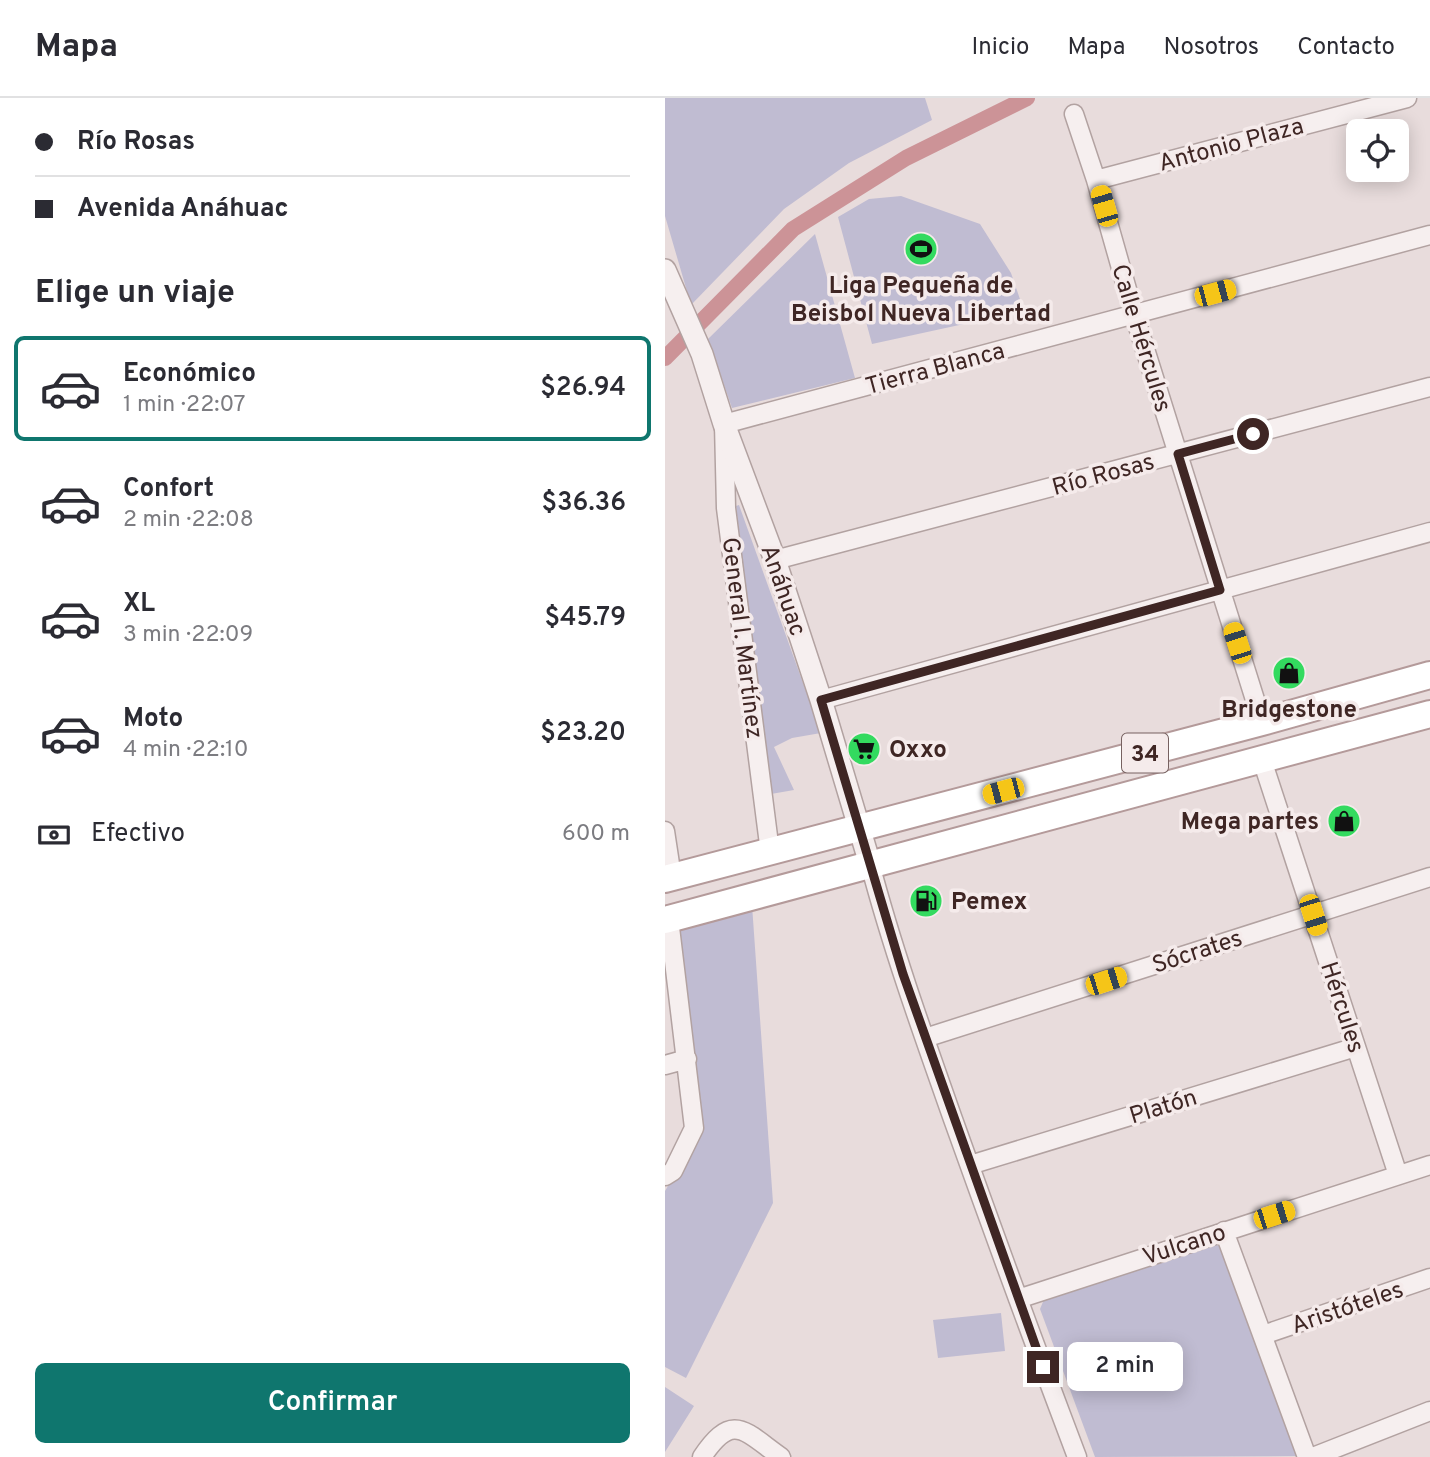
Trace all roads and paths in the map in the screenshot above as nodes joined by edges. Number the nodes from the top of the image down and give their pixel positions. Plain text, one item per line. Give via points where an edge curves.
1 (1407, 98) edge
2 (1074, 114) dead end
3 (1096, 180) junction
4 (1430, 235) edge
5 (665, 270) edge
6 (1134, 314) junction
7 (1430, 387) edge
8 (724, 424) junction
9 (1178, 454) junction
10 (1430, 532) edge
11 (775, 559) junction
12 (1220, 590) junction
13 (1430, 675) edge
14 (821, 700) junction
15 (1430, 714) edge
16 (1262, 722) junction
17 (1262, 760) junction
18 (859, 829) junction
19 (665, 831) edge
20 (770, 852) junction
21 (870, 864) junction
22 (1430, 877) edge
23 (668, 878) edge
24 (1313, 915) junction
25 (667, 920) edge
26 (925, 1038) junction
27 (1356, 1048) junction
28 (687, 1059) junction
29 (665, 1065) edge
30 (1430, 1165) edge
31 (970, 1166) junction
32 (1398, 1175) junction
33 (665, 1176) edge
34 (1224, 1231) junction
35 (1430, 1278) edge
36 (1018, 1299) junction
37 (1263, 1335) junction
38 (1430, 1411) edge
39 (702, 1457) edge
40 (781, 1457) edge
41 (1077, 1457) edge
42 (1307, 1457) edge
43 (1313, 1457) edge

1 - 3 street, Antonio Plaza
2 - 3 street, Calle Hércules
3 - 6 street, Calle Hércules
4 - 6 street, Tierra Blanca
5 - 8 street, Anáhuac via 702,354
6 - 8 street, Tierra Blanca
6 - 9 street, Calle Hércules
7 - 9 street, Río Rosas
8 - 11 street, Anáhuac
8 - 20 street, General I. Martínez via 726,508
9 - 11 street, Río Rosas
9 - 12 street, Calle Hércules
10 - 12 street
11 - 14 street, Anáhuac
12 - 14 street
12 - 16 street, Calle Hércules
13 - 16 main road, 34
14 - 18 street, Anáhuac
15 - 17 main road, 34
16 - 18 main road, 34
17 - 21 main road, 34
17 - 24 street, Hércules
18 - 20 main road, 34
18 - 21 street, Anáhuac
19 - 23 street
20 - 23 main road, 34
21 - 25 main road, 34
21 - 26 street
22 - 24 street, Sócrates
24 - 26 street, Sócrates
24 - 27 street, Hércules
25 - 28 street
26 - 31 street
27 - 31 street, Platón
27 - 32 street, Hércules
28 - 29 street
28 - 33 street via 694,1128 673,1171
30 - 32 street, Vulcano
31 - 36 street
32 - 34 street, Vulcano
34 - 36 street, Vulcano
34 - 37 street
35 - 37 street, Aristóteles
36 - 41 street
37 - 42 street
38 - 43 street
39 - 40 street via 720,1434 731,1429 744,1431

